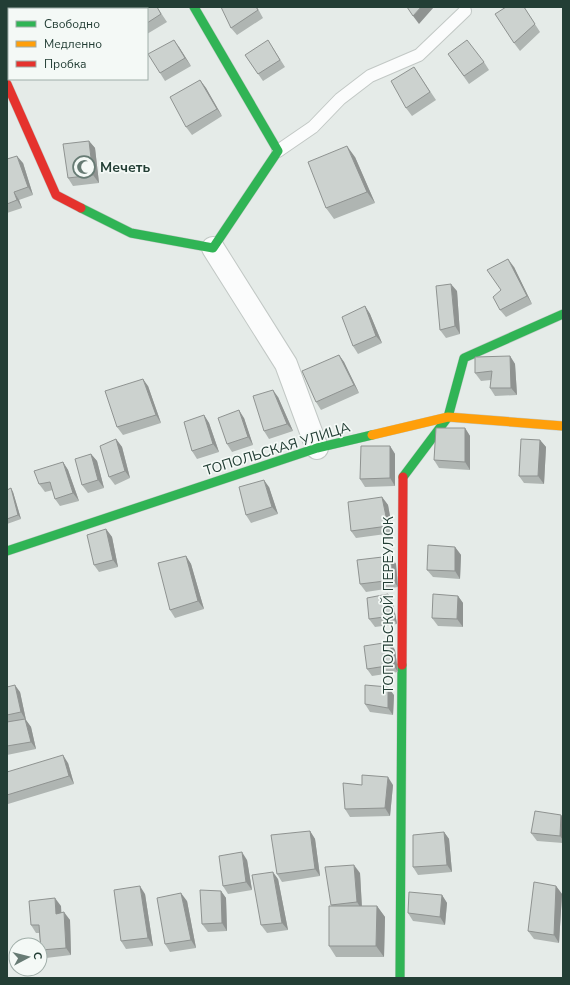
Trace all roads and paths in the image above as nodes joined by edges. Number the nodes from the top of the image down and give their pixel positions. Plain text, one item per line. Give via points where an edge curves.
1 (194, 7) edge
2 (465, 12) dead end
3 (7, 84) edge
4 (278, 151) junction
5 (213, 248) junction
6 (563, 314) edge
7 (448, 417) junction
8 (563, 426) edge
9 (317, 448) junction
10 (7, 551) edge
11 (400, 978) edge

1 - 4 street
2 - 4 lane via 419,55 370,76 340,99 313,127
3 - 5 street via 56,195 131,233
4 - 5 street
5 - 9 street via 286,364
6 - 7 street, ТОПОЛЬСКОЙ ПЕРЕУЛОК via 464,358
7 - 8 street, ТОПОЛЬСКАЯ УЛИЦА
7 - 9 street, ТОПОЛЬСКАЯ УЛИЦА
7 - 11 street, ТОПОЛЬСКОЙ ПЕРЕУЛОК via 403,475
9 - 10 street, ТОПОЛЬСКАЯ УЛИЦА

